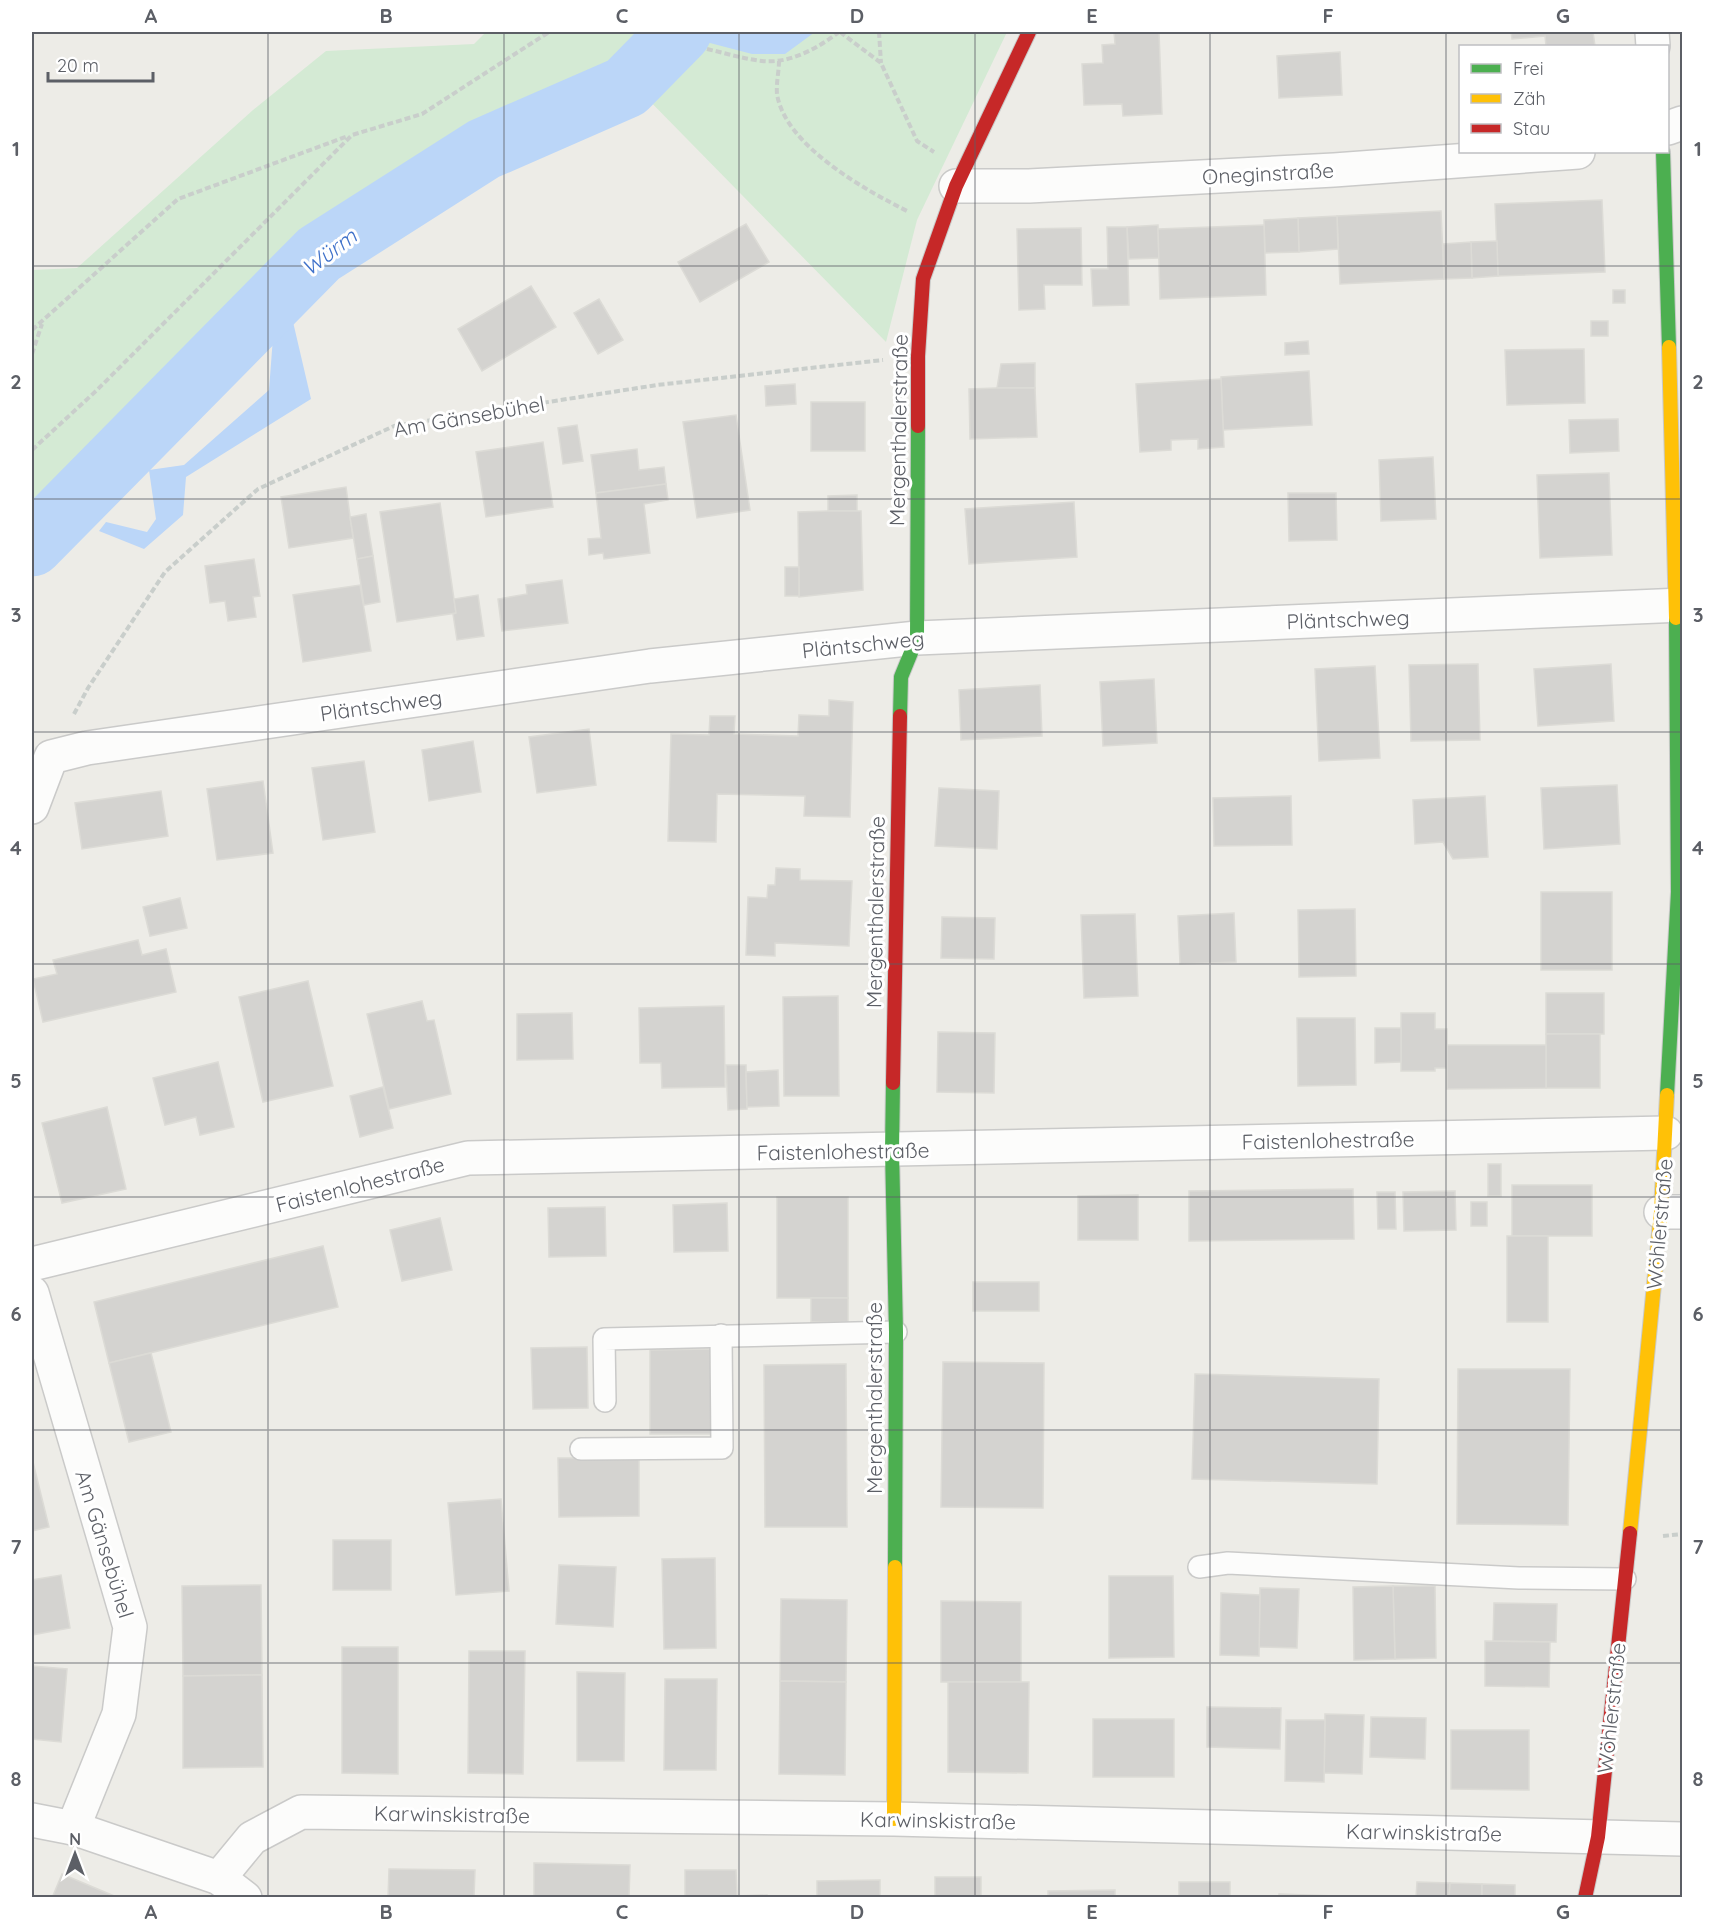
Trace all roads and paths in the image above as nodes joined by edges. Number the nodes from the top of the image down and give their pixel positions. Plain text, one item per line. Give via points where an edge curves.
1 (549, 32) edge
2 (839, 32) edge
3 (879, 32) edge
4 (1029, 32) edge
5 (707, 49) dead end
6 (779, 61) junction
7 (881, 63) junction
8 (352, 135) junction
9 (1565, 153) edge
10 (1663, 153) edge
11 (959, 178) junction
12 (940, 227) junction
13 (43, 322) junction
14 (32, 330) edge
15 (32, 354) edge
16 (918, 356) junction
17 (32, 450) edge
18 (1679, 605) edge
19 (917, 638) junction
20 (88, 688) dead end
21 (32, 807) edge
22 (1666, 1132) junction
23 (892, 1150) junction
24 (1672, 1212) edge
25 (32, 1264) edge
26 (32, 1293) edge
27 (896, 1332) junction
28 (721, 1335) junction
29 (604, 1401) dead end
30 (581, 1449) dead end
31 (1199, 1567) dead end
32 (1625, 1579) junction
33 (894, 1819) junction
34 (32, 1820) edge
35 (73, 1828) junction
36 (1598, 1837) junction
37 (1683, 1839) edge
38 (219, 1878) junction
39 (245, 1898) edge
40 (1586, 1898) edge

1 - 8 path via 422,114
2 - 6 path via 818,48
2 - 7 path
3 - 7 path
4 - 11 street, Mergenthalerstraße
5 - 6 path via 763,62
6 - 12 path via 777,94 787,119 809,147 869,192
7 - 11 path via 917,141
8 - 13 path via 178,199
8 - 17 path
9 - 11 street, Oneginstraße via 1322,171 1029,186
10 - 18 street, Wöhlerstraße
11 - 12 street, Mergenthalerstraße
12 - 16 street, Mergenthalerstraße via 923,279
13 - 14 path
13 - 15 path
16 - 19 street, Mergenthalerstraße
16 - 20 path, Am Gänsebühel via 657,385 394,426 258,489 165,572
18 - 19 street, Pläntschweg
18 - 22 street, Wöhlerstraße via 1678,892
19 - 21 street, Pläntschweg via 650,666 99,746 51,757
19 - 23 street, Mergenthalerstraße via 901,677
22 - 23 street, Faistenlohestraße
22 - 24 street, Wöhlerstraße
23 - 25 street, Faistenlohestraße via 468,1158
23 - 27 street, Mergenthalerstraße
24 - 32 street, Wöhlerstraße
26 - 35 street, Am Gänsebühel via 130,1627 119,1714
27 - 28 lane
27 - 33 street, Mergenthalerstraße
28 - 29 lane via 604,1339
28 - 30 lane via 722,1448
31 - 32 lane via 1228,1563 1519,1578
32 - 36 street, Wöhlerstraße
33 - 36 street, Karwinskistraße
33 - 38 street, Karwinskistraße via 301,1812 252,1838
34 - 35 street
35 - 38 street
36 - 37 street, Karwinskistraße
36 - 40 street, Wöhlerstraße
38 - 39 street

